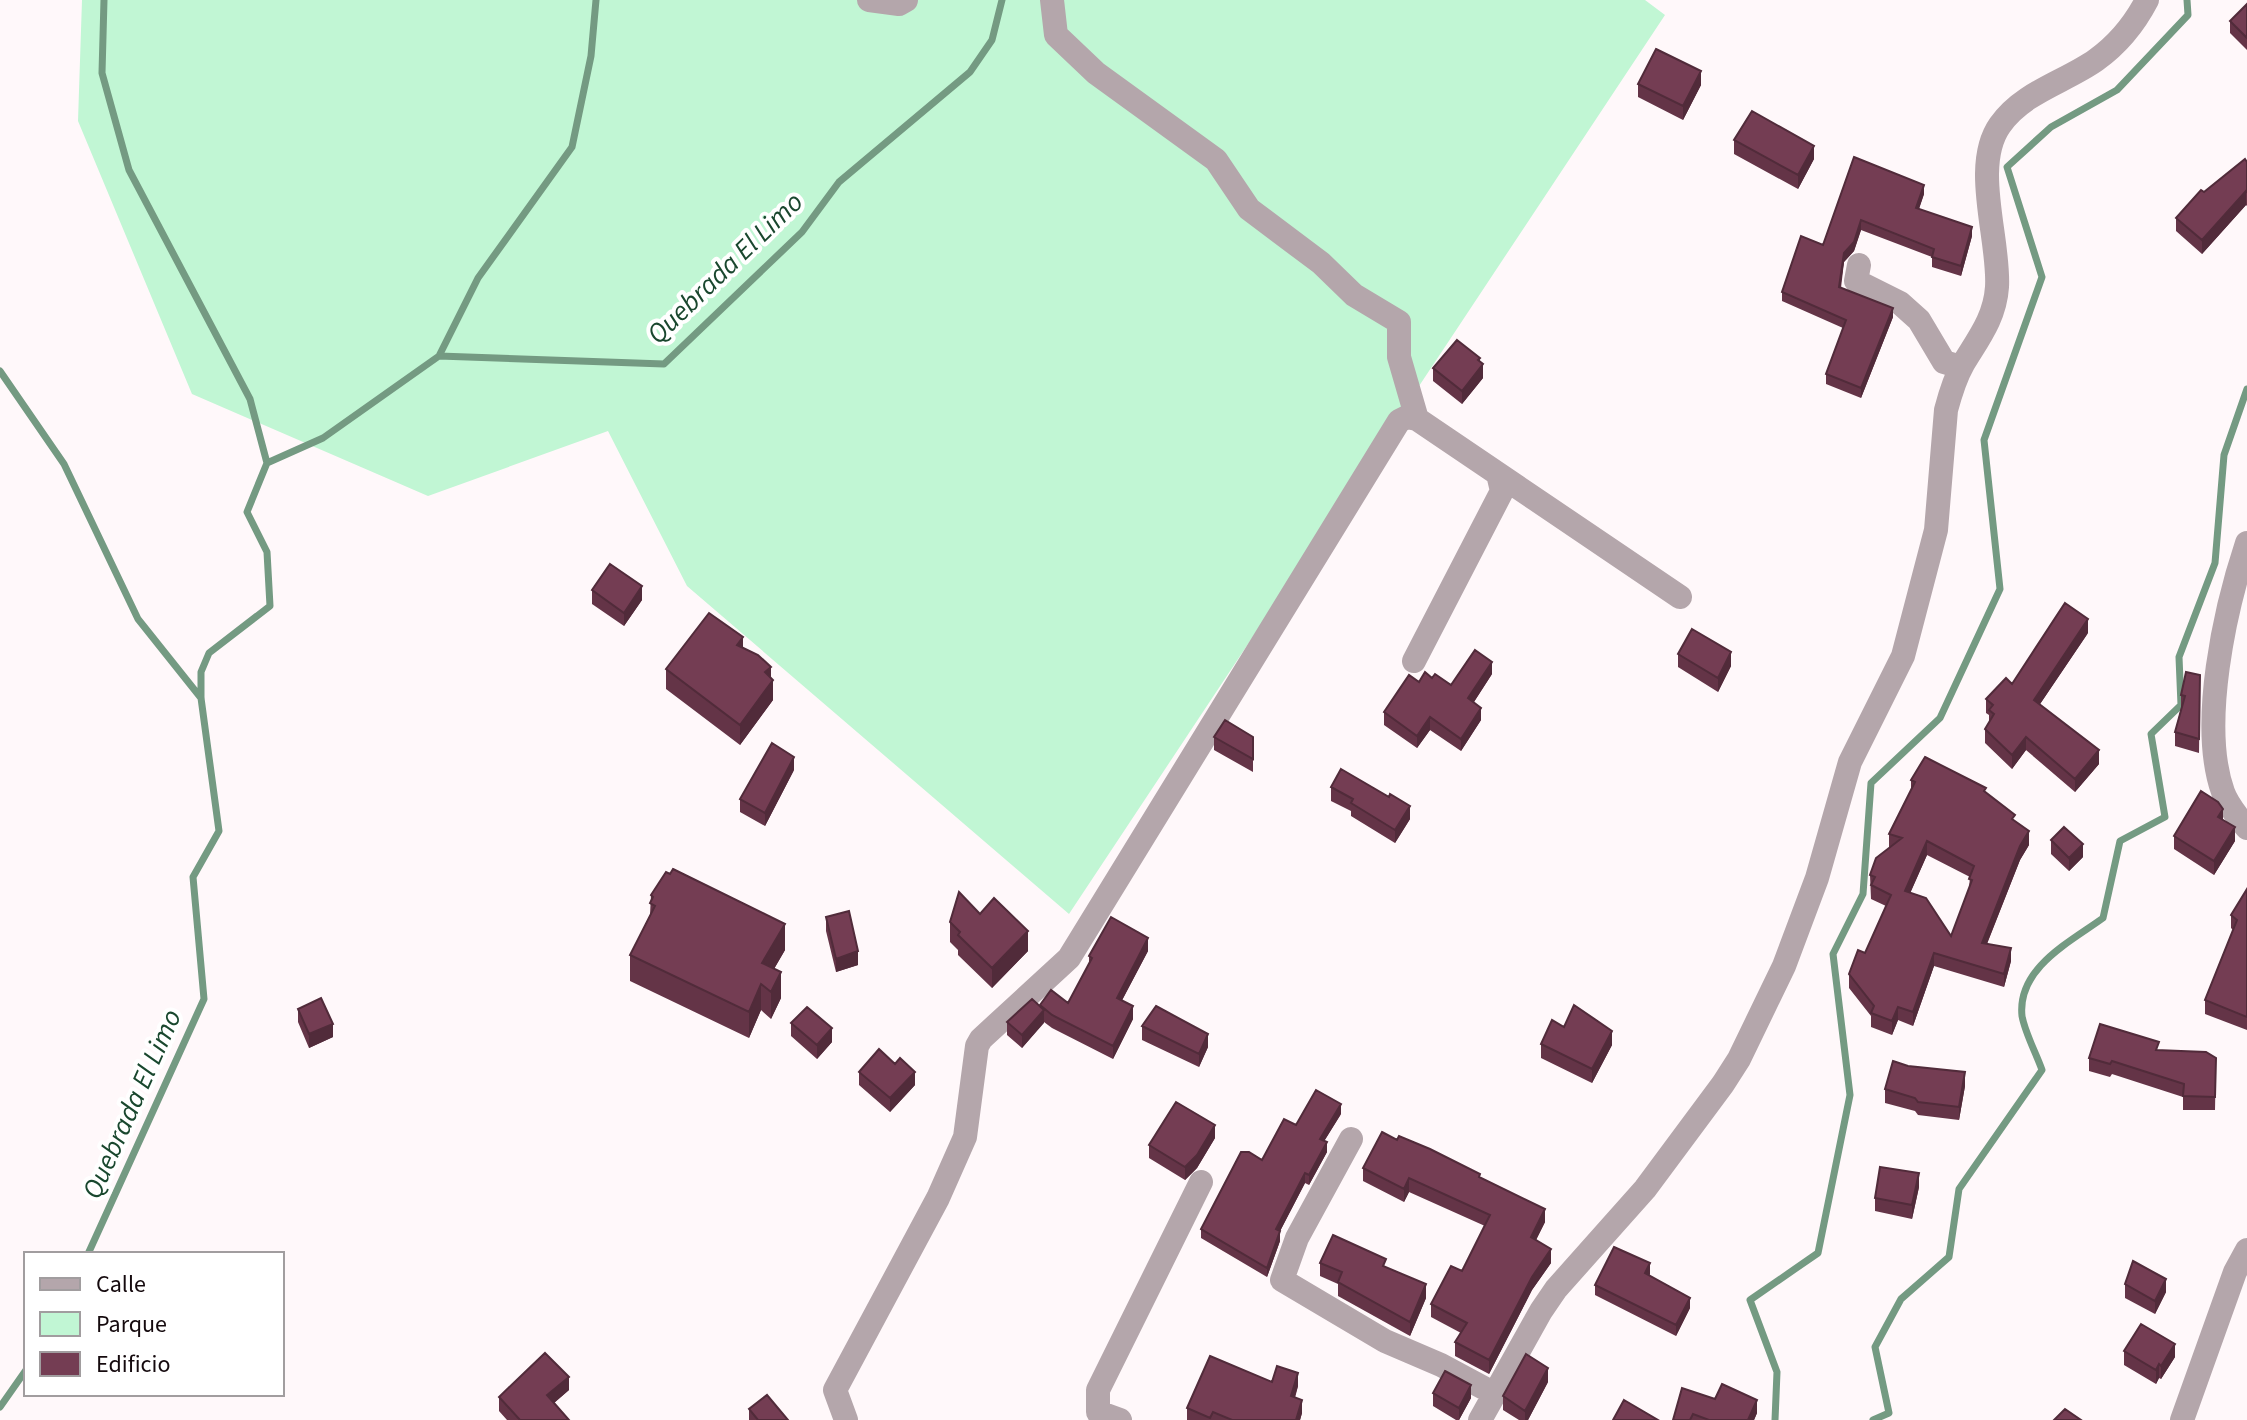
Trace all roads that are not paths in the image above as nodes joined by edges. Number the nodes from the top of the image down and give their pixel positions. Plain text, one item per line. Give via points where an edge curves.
1 (869, 0) edge
2 (906, 0) edge
3 (1052, 0) edge
4 (2147, 0) edge
5 (1859, 265) dead end
6 (1961, 367) junction
7 (1417, 419) junction
8 (1498, 474) junction
9 (2247, 543) edge
10 (1680, 597) dead end
11 (1414, 661) dead end
12 (2247, 828) edge
13 (1351, 1139) dead end
14 (1201, 1182) dead end
15 (2247, 1250) edge
16 (1495, 1394) junction
17 (846, 1420) edge
18 (1120, 1420) edge
19 (1480, 1420) edge
20 (2182, 1420) edge

1 - 2 street
3 - 7 street via 1056,35 1096,73 1216,160 1249,209 1354,295 1399,322 1399,357
4 - 6 street via 2112,47 2037,92 1998,127 1987,172 1997,286 1993,313
5 - 6 street via 1856,281 1900,303 1919,320 1944,362
6 - 16 street via 1946,410 1936,530 1903,656 1850,762 1817,878 1784,966 1723,1084 1645,1189 1556,1289
7 - 8 street
7 - 17 street via 1399,421 1069,958 977,1046 959,1152 835,1390
8 - 10 street
8 - 11 street via 1502,491
9 - 12 street via 2229,599 2214,740 2224,795
13 - 16 street via 1297,1238 1282,1280 1385,1341
14 - 18 street via 1098,1390 1098,1412
15 - 20 street
16 - 19 street

